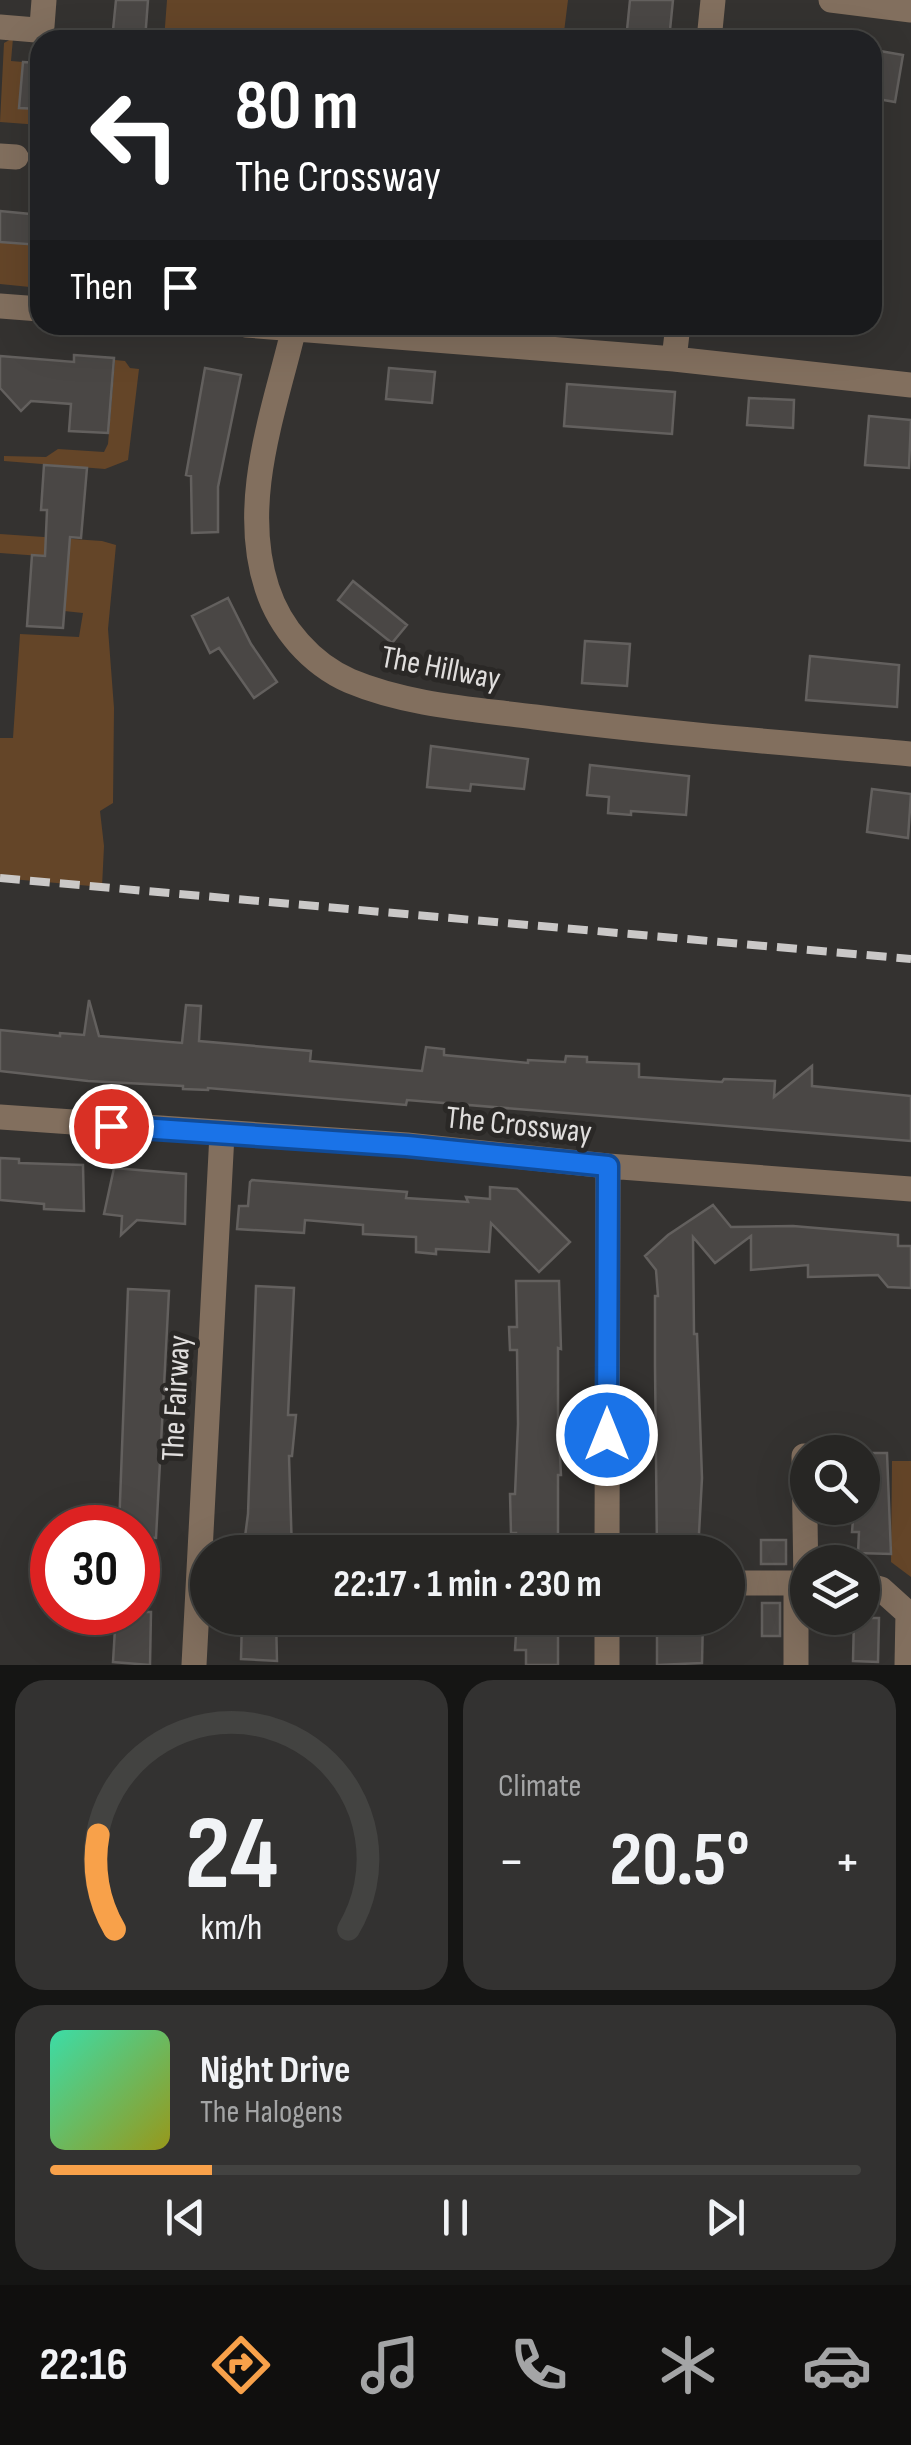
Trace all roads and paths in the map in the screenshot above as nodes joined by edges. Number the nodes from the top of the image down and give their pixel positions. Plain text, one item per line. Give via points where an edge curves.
1 (44, 0) edge
2 (714, 0) edge
3 (831, 0) edge
4 (911, 10) edge
5 (0, 27) edge
6 (710, 30) edge
7 (0, 306) edge
8 (30, 309) edge
9 (292, 335) edge
10 (380, 335) edge
11 (677, 335) edge
12 (674, 359) junction
13 (911, 385) edge
14 (911, 754) edge
15 (0, 1118) edge
16 (222, 1134) junction
17 (608, 1166) junction
18 (911, 1189) edge
19 (607, 1535) edge
20 (745, 1583) edge
21 (790, 1583) edge
22 (880, 1589) edge
23 (909, 1614) edge
24 (607, 1635) edge
25 (799, 1635) edge
26 (194, 1665) edge
27 (607, 1665) edge
28 (796, 1665) edge
29 (906, 1665) edge

1 - 5 street via 36,30
2 - 6 street
3 - 4 street
7 - 8 street
9 - 14 street, The Hillway via 258,483 257,536 273,605 324,667 431,703
10 - 12 street
11 - 12 street
12 - 13 street
15 - 16 street, The Crossway
16 - 17 street, The Crossway
16 - 26 street, The Fairway
17 - 18 street, The Crossway
17 - 19 street
20 - 21 street
22 - 23 street
23 - 29 street
24 - 27 street
25 - 28 street

